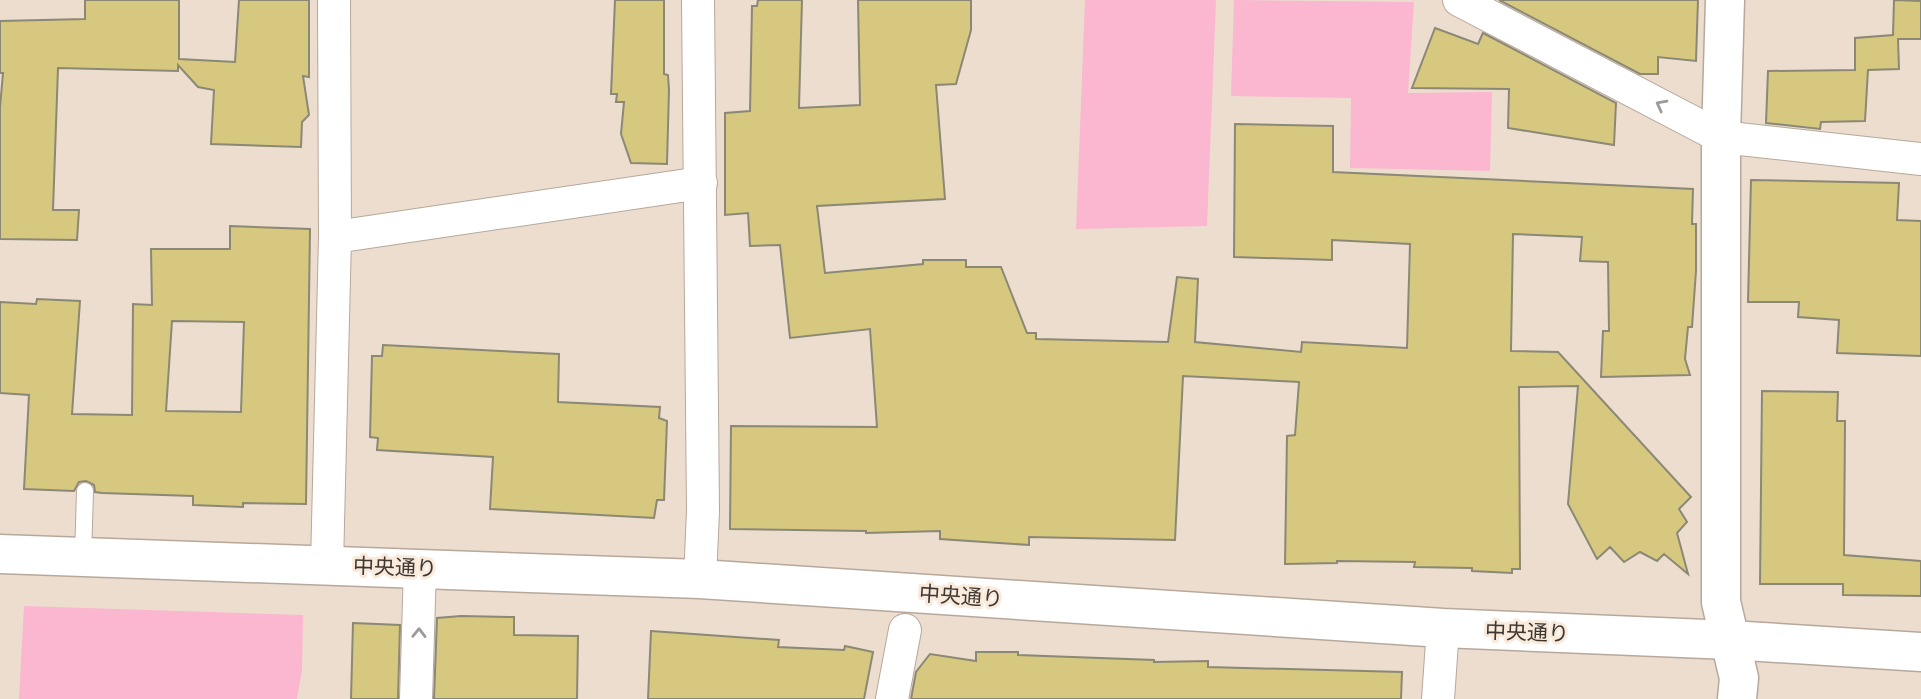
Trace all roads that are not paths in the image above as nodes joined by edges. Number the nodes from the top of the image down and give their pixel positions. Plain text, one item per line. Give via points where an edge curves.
1 (334, 0) edge
2 (698, 0) edge
3 (1725, 0) edge
4 (1470, 3) edge
5 (1721, 137) junction
6 (1921, 159) edge
7 (701, 183) junction
8 (335, 237) junction
9 (85, 491) dead end
10 (0, 554) edge
11 (83, 557) junction
12 (327, 565) junction
13 (421, 567) junction
14 (701, 579) junction
15 (1443, 628) junction
16 (905, 630) dead end
17 (1730, 640) junction
18 (1921, 652) edge
19 (416, 699) edge
20 (892, 699) edge
21 (1438, 699) edge
22 (1737, 699) edge

1 - 8 street
2 - 7 street
3 - 5 street
5 -> 4 street
5 - 6 street
5 - 17 street via 1721,602
7 - 8 street
7 - 14 street
8 - 12 street
9 - 11 lane
10 - 11 street, 中央通り
11 - 12 street, 中央通り
12 - 13 street, 中央通り
13 - 14 street, 中央通り
19 -> 13 street
14 - 15 street, 中央通り
15 - 17 street, 中央通り
15 - 21 street
16 - 20 street
17 - 18 street, 中央通り
17 - 22 street via 1739,678

